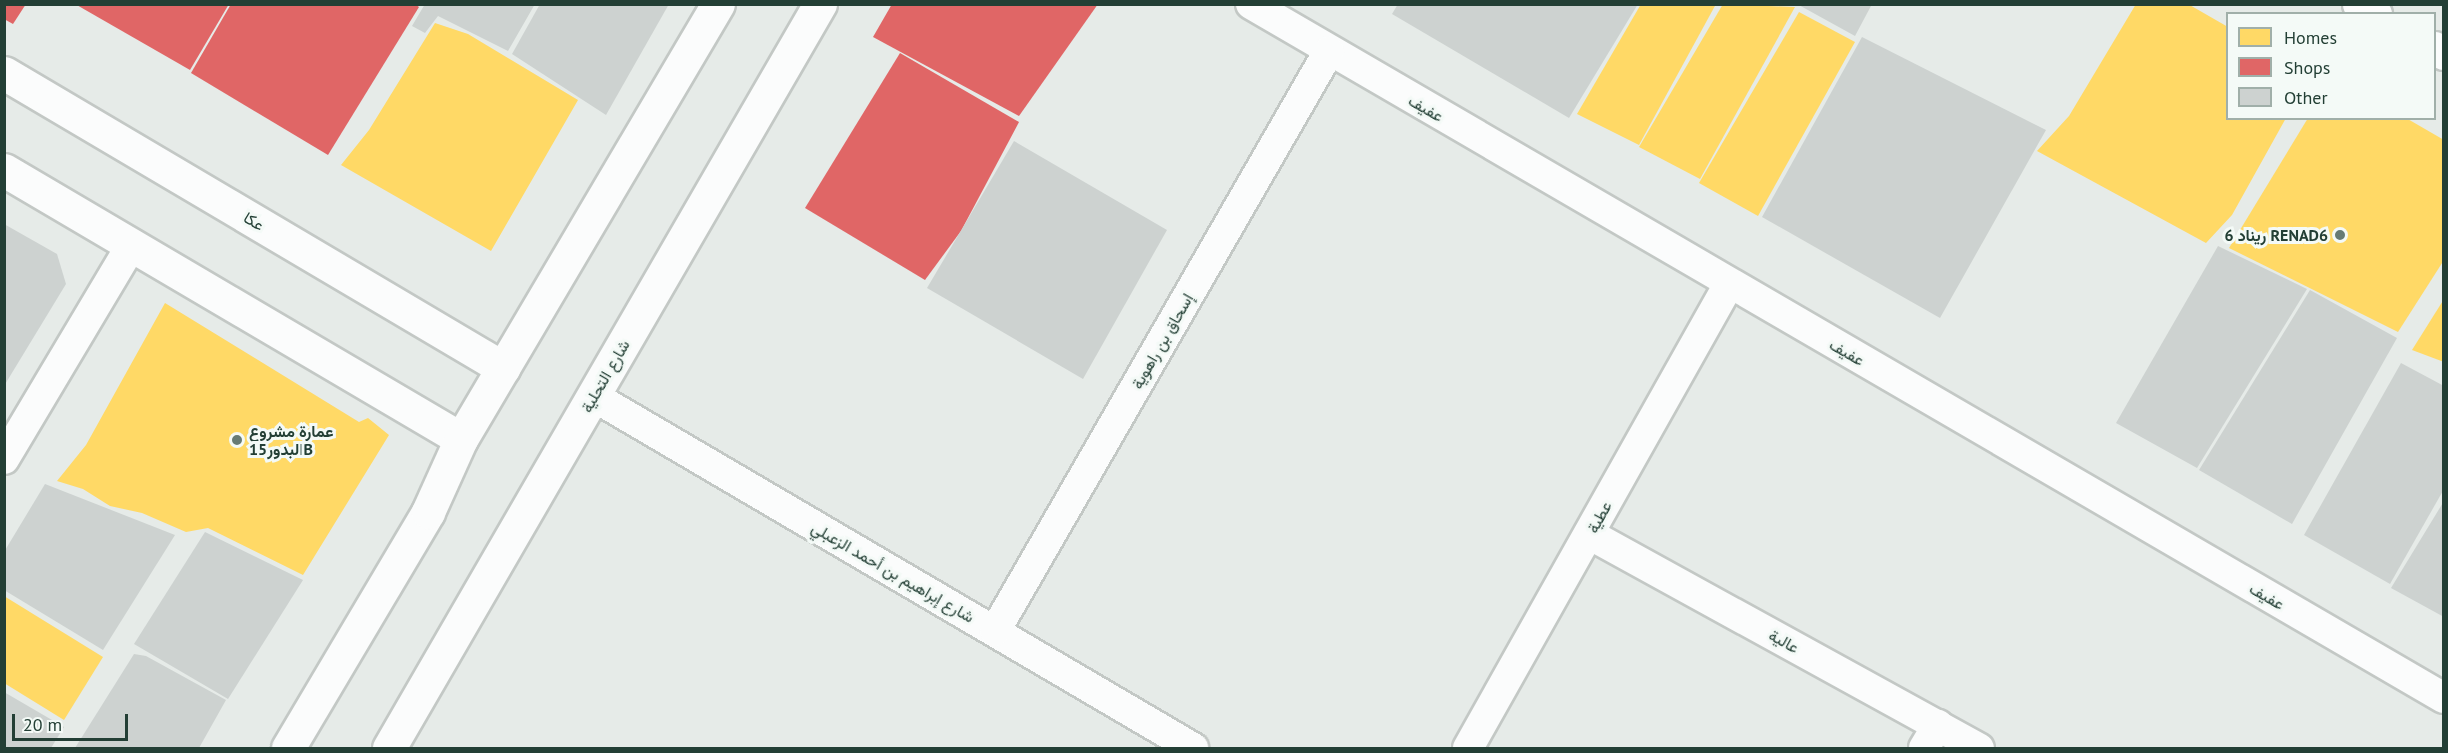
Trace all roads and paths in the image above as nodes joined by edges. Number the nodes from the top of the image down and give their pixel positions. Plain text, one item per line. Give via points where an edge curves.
1 (718, 4) edge
2 (820, 4) edge
3 (1251, 4) edge
4 (2359, 4) edge
5 (2372, 12) edge
6 (1329, 51) junction
7 (4, 73) edge
8 (4, 170) edge
9 (132, 244) junction
10 (1729, 284) junction
11 (503, 368) junction
12 (593, 396) junction
13 (461, 440) junction
14 (4, 459) edge
15 (1589, 534) junction
16 (995, 631) junction
17 (2444, 698) edge
18 (1931, 737) edge
19 (288, 748) edge
20 (389, 748) edge
21 (1193, 748) edge
22 (1468, 748) edge
23 (1979, 748) edge

1 - 11 street
2 - 12 street, شارع التحلية
3 - 6 street, عفيف
4 - 5 street
6 - 10 street, عفيف
6 - 16 street, إسحاق بن راهوية
7 - 11 street, عكا
8 - 9 street
9 - 13 street
9 - 14 street
10 - 15 street, عطية
10 - 17 street, عفيف
11 - 13 street
12 - 16 street, شارع إبراهيم بن أحمد الزعبلي
12 - 20 street, شارع التحلية
13 - 19 street via 428,512
15 - 18 street, عالية
15 - 22 street, عطية
16 - 21 street, شارع إبراهيم بن أحمد الزعبلي
18 - 23 street, عالية

